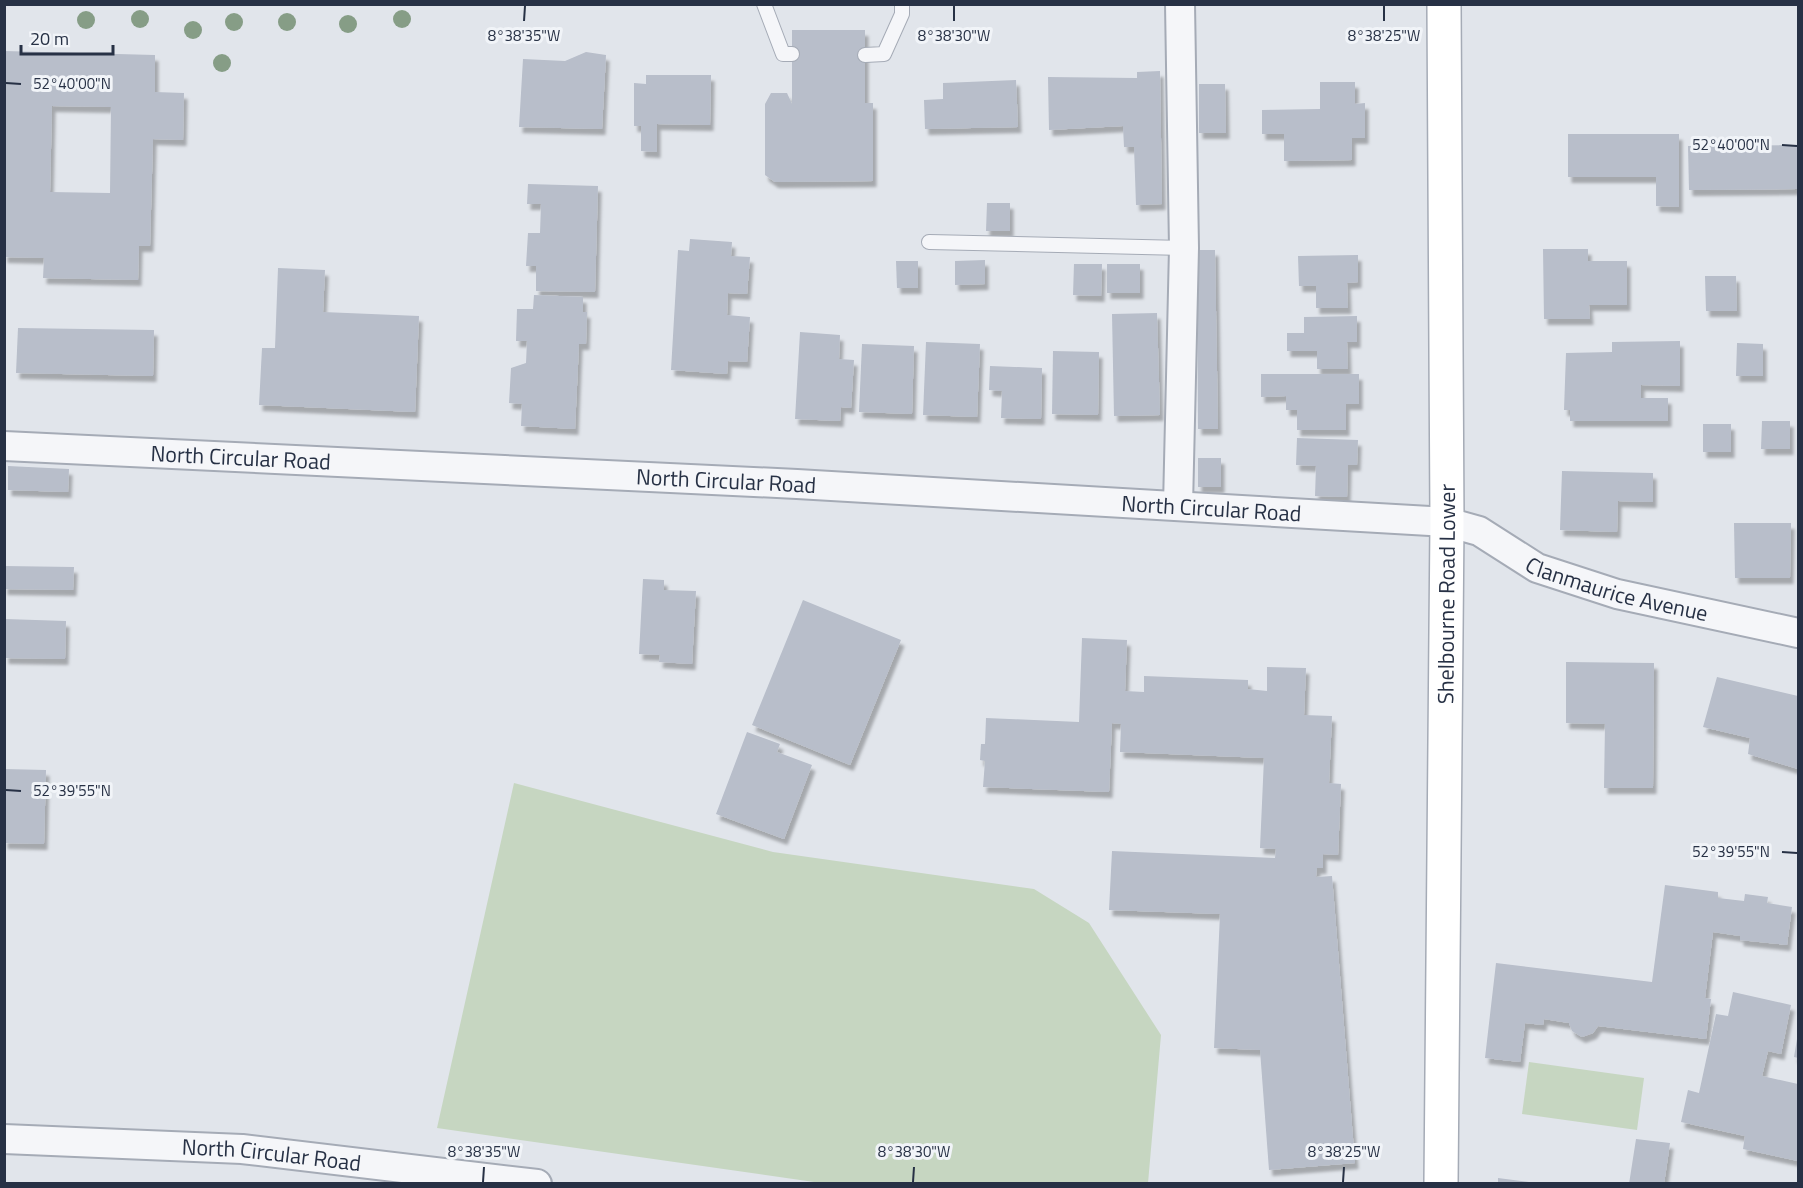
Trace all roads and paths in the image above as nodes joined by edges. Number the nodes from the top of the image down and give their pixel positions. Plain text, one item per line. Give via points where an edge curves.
1 (764, 4) edge
2 (902, 4) edge
3 (1180, 4) edge
4 (1444, 4) edge
5 (792, 54) dead end
6 (865, 55) dead end
7 (929, 242) dead end
8 (1184, 248) junction
9 (4, 446) edge
10 (1178, 506) junction
11 (1447, 522) junction
12 (1798, 633) edge
13 (4, 1139) edge
14 (537, 1184) edge
15 (1441, 1184) edge

1 - 5 lane via 783,54
2 - 6 lane via 902,14 884,54
3 - 8 street
4 - 11 main road, Shelbourne Road Lower
7 - 8 lane
8 - 10 street
9 - 10 street, North Circular Road via 809,484
10 - 11 street, North Circular Road
11 - 12 street, Clanmaurice Avenue via 1479,531 1537,568 1617,594
11 - 15 main road, Shelbourne Road Lower
13 - 14 street, North Circular Road via 242,1149

